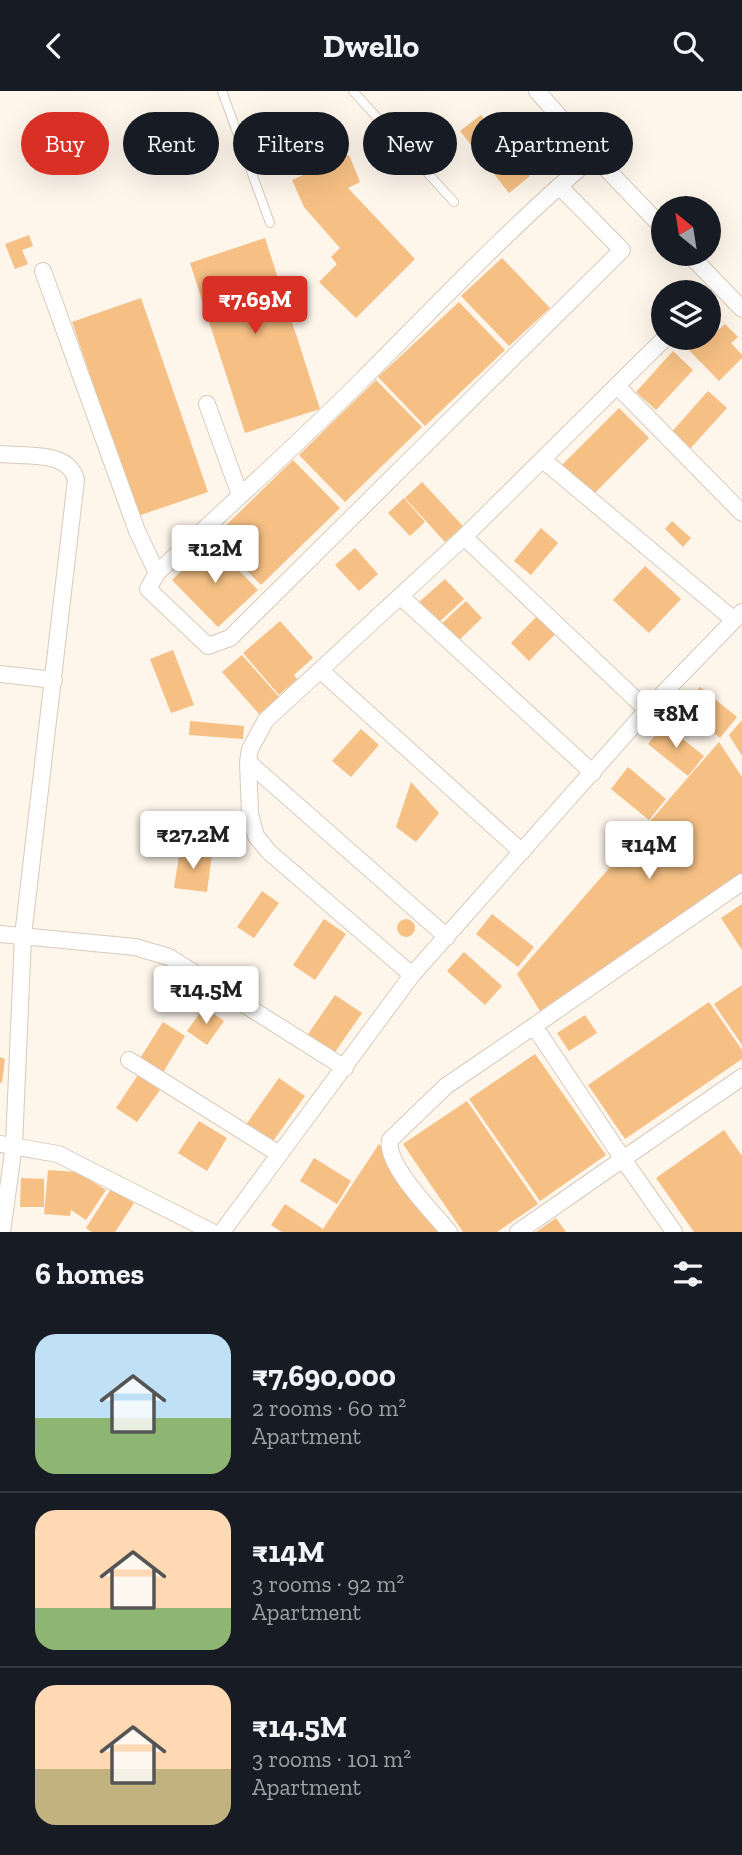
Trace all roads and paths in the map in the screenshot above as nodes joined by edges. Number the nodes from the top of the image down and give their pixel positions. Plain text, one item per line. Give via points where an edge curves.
1 (222, 91) edge
2 (353, 91) edge
3 (537, 91) edge
4 (555, 112) edge
5 (572, 175) edge
6 (612, 175) edge
7 (559, 186) junction
8 (454, 202) dead end
9 (651, 215) edge
10 (270, 223) dead end
11 (700, 266) edge
12 (43, 271) dead end
13 (742, 309) edge
14 (653, 350) edge
15 (617, 386) junction
16 (207, 404) dead end
17 (0, 454) edge
18 (542, 460) junction
19 (240, 495) junction
20 (742, 513) edge
21 (464, 537) junction
22 (157, 573) junction
23 (400, 597) junction
24 (738, 616) edge
25 (320, 670) junction
26 (0, 674) edge
27 (54, 680) junction
28 (647, 710) junction
29 (248, 762) junction
30 (593, 773) junction
31 (522, 852) junction
32 (742, 881) edge
33 (0, 934) edge
34 (23, 936) junction
35 (447, 937) junction
36 (412, 975) junction
37 (534, 1026) junction
38 (129, 1060) dead end
39 (345, 1068) junction
40 (742, 1077) edge
41 (7, 1144) edge
42 (279, 1154) junction
43 (623, 1159) junction
44 (2, 1232) edge
45 (212, 1232) edge
46 (222, 1232) edge
47 (449, 1232) edge
48 (518, 1232) edge
49 (674, 1232) edge

1 - 10 lane
2 - 8 lane
3 - 4 street
5 - 7 street
6 - 9 street
7 - 19 street
7 - 22 street via 622,250 230,638 208,646 189,632 148,589
11 - 13 street
12 - 22 street via 137,531
14 - 15 street
15 - 18 street
15 - 20 street
16 - 19 street
17 - 27 street via 63,460 76,480
18 - 21 street
18 - 24 street
19 - 22 street
21 - 23 street
21 - 28 street
23 - 25 street
23 - 30 street
24 - 28 street
25 - 29 street via 266,720
25 - 31 street
26 - 27 street
27 - 34 street
28 - 30 street
29 - 35 street
29 - 36 street via 250,814 256,836
30 - 31 street
31 - 35 street
32 - 37 street
33 - 34 street
34 - 39 street via 135,947 169,957
34 - 41 street
35 - 36 street
36 - 39 street
37 - 43 street
37 - 47 street via 446,1087 390,1140 394,1164
38 - 42 street
39 - 42 street
40 - 43 street
41 - 44 street
41 - 45 street via 58,1154
42 - 46 street
43 - 48 street
43 - 49 street

